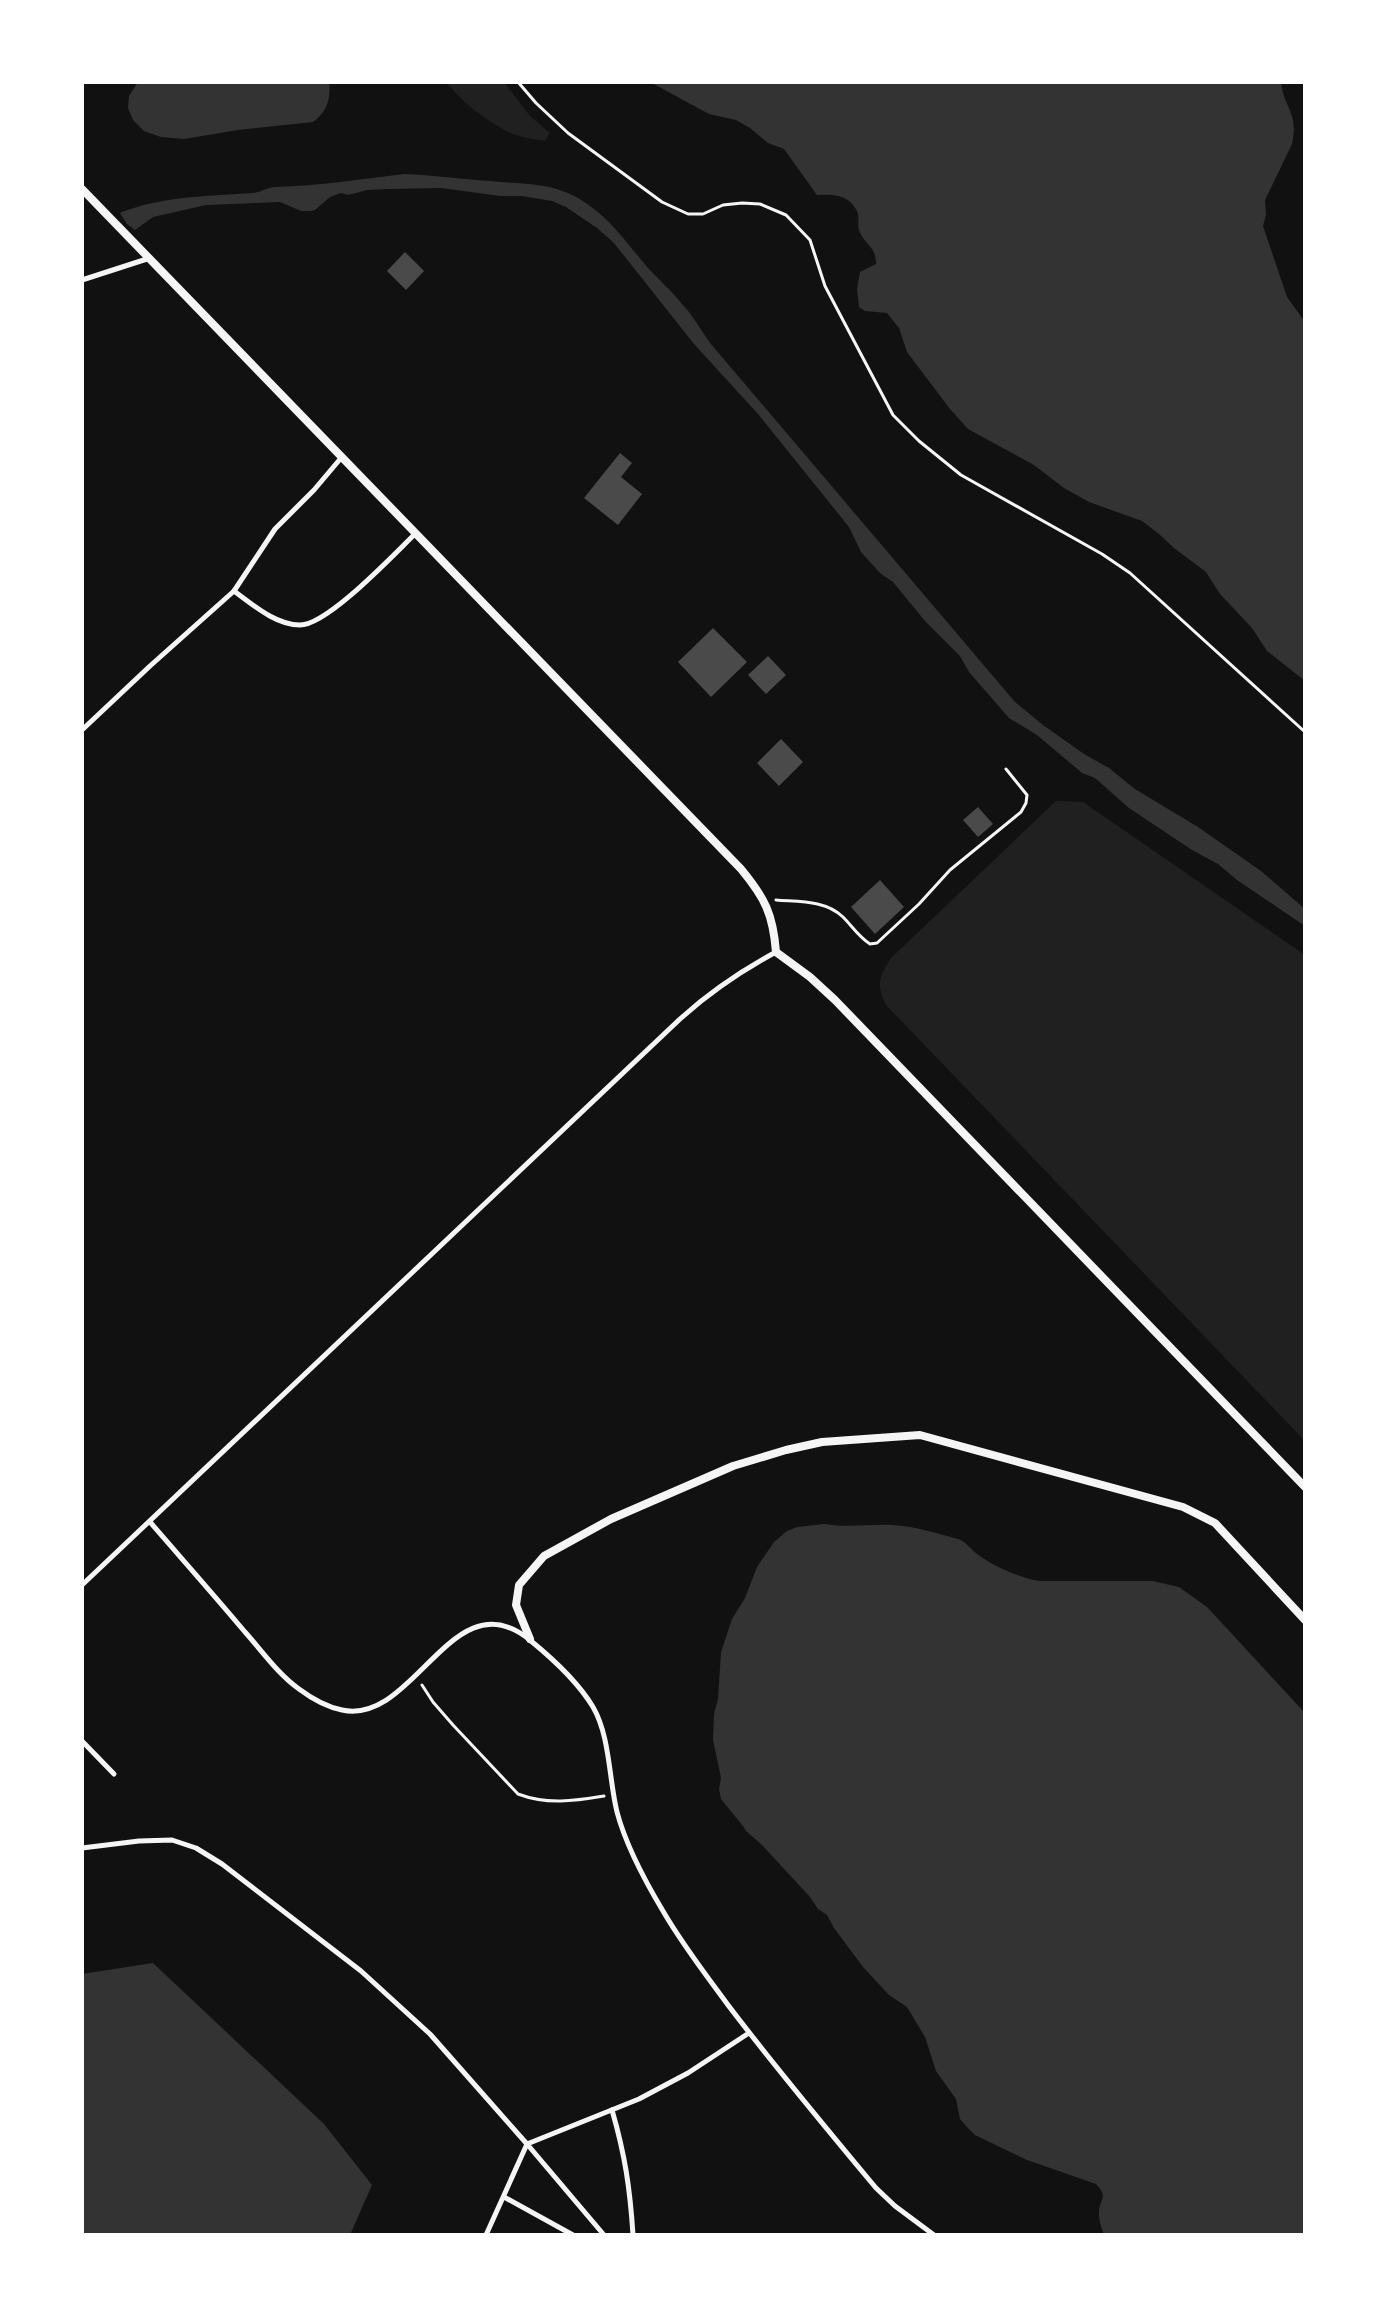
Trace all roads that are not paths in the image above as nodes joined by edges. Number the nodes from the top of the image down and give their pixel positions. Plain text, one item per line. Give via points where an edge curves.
1 (82, 189) edge
2 (90, 197) junction
3 (82, 204) edge
4 (150, 258) junction
5 (82, 280) edge
6 (342, 457) junction
7 (416, 533) junction
8 (234, 591) junction
9 (82, 730) edge
10 (776, 952) junction
11 (1305, 1487) edge
12 (150, 1522) junction
13 (82, 1585) edge
14 (1305, 1620) edge
15 (530, 1639) junction
16 (82, 1741) edge
17 (114, 1774) dead end
18 (82, 1848) edge
19 (749, 2033) junction
20 (612, 2110) junction
21 (527, 2144) junction
22 (504, 2197) junction
23 (486, 2235) edge
24 (573, 2235) edge
25 (604, 2235) edge
26 (633, 2235) edge
27 (934, 2235) edge

1 - 2 street
2 - 3 lane
2 - 4 street
4 - 5 lane
4 - 6 street
6 - 7 street
6 - 8 lane via 275,529
7 - 8 lane via 362,587 302,625 284,623
7 - 10 street via 741,869 763,900 774,927
8 - 9 lane
10 - 11 street via 835,1000
10 - 12 lane via 742,970 690,1010
12 - 13 lane
12 - 15 lane via 298,1689 343,1711 382,1702 462,1632 497,1624
14 - 15 street via 1215,1523 1183,1507 920,1435 786,1450 733,1466 611,1519 544,1556 519,1585 516,1605
15 - 19 lane via 593,1708 618,1815 635,1856 663,1912
16 - 17 lane
18 - 21 lane via 172,1840 222,1864 361,1971 430,2034
19 - 20 lane via 688,2073
19 - 27 lane via 876,2188
20 - 21 lane
20 - 26 lane via 624,2154
21 - 22 lane
21 - 25 lane
22 - 23 lane
22 - 24 lane

